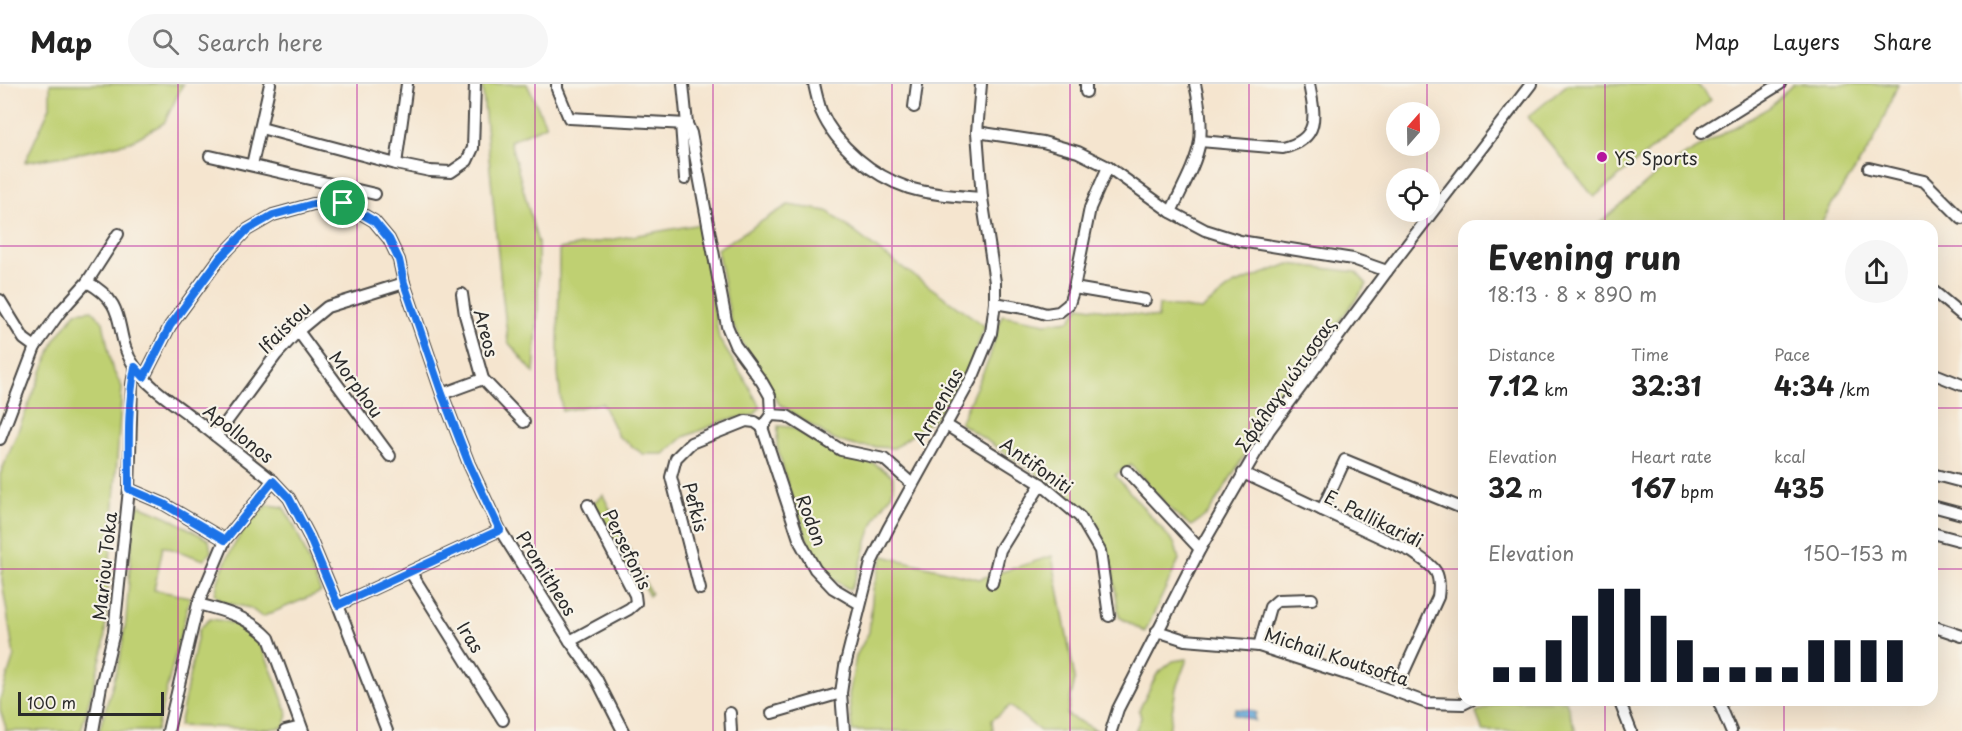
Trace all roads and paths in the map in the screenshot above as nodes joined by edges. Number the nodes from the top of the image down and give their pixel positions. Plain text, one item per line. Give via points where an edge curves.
1 (270, 84) edge
2 (406, 84) edge
3 (475, 84) edge
4 (557, 84) edge
5 (683, 84) edge
6 (814, 84) edge
7 (917, 84) edge
8 (981, 84) edge
9 (1195, 84) edge
10 (1309, 84) edge
11 (1531, 84) edge
12 (1780, 84) edge
13 (914, 107) dead end
14 (684, 124) junction
15 (261, 128) junction
16 (977, 132) junction
17 (1701, 133) dead end
18 (1200, 141) junction
19 (210, 156) dead end
20 (396, 164) junction
21 (252, 165) junction
22 (1108, 167) junction
23 (1869, 168) dead end
24 (685, 179) dead end
25 (348, 187) junction
26 (375, 194) dead end
27 (982, 198) junction
28 (343, 203) junction
29 (1171, 212) junction
30 (1962, 219) edge
31 (118, 234) dead end
32 (1387, 271) junction
33 (87, 282) junction
34 (404, 283) junction
35 (1074, 288) junction
36 (462, 294) dead end
37 (1938, 295) edge
38 (0, 300) edge
39 (1145, 300) dead end
40 (995, 303) junction
41 (1962, 315) edge
42 (298, 331) junction
43 (35, 347) junction
44 (135, 367) junction
45 (1938, 375) edge
46 (144, 377) junction
47 (483, 379) junction
48 (1962, 385) edge
49 (442, 394) junction
50 (771, 415) junction
51 (524, 422) dead end
52 (946, 425) junction
53 (762, 427) junction
54 (216, 436) junction
55 (0, 439) edge
56 (390, 456) dead end
57 (1127, 471) dead end
58 (1243, 473) junction
59 (1938, 476) edge
60 (273, 481) junction
61 (1962, 482) edge
62 (912, 484) junction
63 (1041, 484) junction
64 (129, 489) junction
65 (588, 505) dead end
66 (1458, 507) edge
67 (1938, 508) edge
68 (1322, 510) junction
69 (1962, 514) edge
70 (500, 530) junction
71 (1938, 535) edge
72 (225, 540) junction
73 (1962, 541) edge
74 (1200, 549) junction
75 (411, 573) junction
76 (992, 583) dead end
77 (700, 589) dead end
78 (1312, 599) dead end
79 (198, 604) junction
80 (860, 604) junction
81 (338, 605) junction
82 (1109, 616) dead end
83 (1938, 628) edge
84 (1157, 631) junction
85 (1962, 636) edge
86 (570, 641) junction
87 (1259, 646) junction
88 (1395, 690) junction
89 (841, 693) junction
90 (1458, 704) edge
91 (1621, 706) edge
92 (1721, 706) edge
93 (730, 713) dead end
94 (772, 713) dead end
95 (502, 720) dead end
96 (302, 729) edge
97 (93, 731) edge
98 (168, 731) edge
99 (285, 731) edge
100 (387, 731) edge
101 (623, 731) edge
102 (731, 731) edge
103 (844, 731) edge
104 (1111, 731) edge
105 (1631, 731) edge
106 (1731, 731) edge

1 - 15 street
2 - 20 street
3 - 20 street via 473,148 467,161 451,172
4 - 14 street via 569,118
5 - 14 street
6 - 27 street via 822,111 837,138 860,160 909,187
7 - 13 street
8 - 16 street, Armenias
9 - 18 street
10 - 18 street via 1313,125 1306,138 1296,145 1283,148
11 - 32 street, Σφάλαγγιώτισσας
12 - 17 street
14 - 24 street
14 - 50 street via 691,133 728,326 735,345 770,396
15 - 20 street
15 - 21 street
16 - 22 street via 1044,142 1078,152
16 - 27 street, Armenias
18 - 29 street
19 - 21 street
21 - 25 street
22 - 29 street
22 - 35 street via 1090,208
23 - 30 street via 1924,181
25 - 26 street
25 - 28 street
27 - 40 street, Armenias
28 - 34 street, Promitheos via 374,221 389,239
28 - 46 street via 313,204 273,215 247,230 220,258 170,326
29 - 32 street via 1205,230 1240,241 1353,259
31 - 33 street
32 - 58 street, Σφάλαγγιώτισσας via 1288,403
33 - 43 street
33 - 44 street, Apollonos via 115,305 127,353
34 - 42 street, Ifaistou via 327,307
34 - 49 street, Promitheos
35 - 39 street
35 - 40 street via 1069,304 1046,315
36 - 47 street, Areos
37 - 41 street
38 - 43 street via 24,339
40 - 52 street, Armenias via 991,333
42 - 54 street, Ifaistou
42 - 56 street, Morphou
43 - 55 street
44 - 46 street, Apollonos
44 - 64 street, Mariou Toka
45 - 48 street
46 - 54 street, Apollonos
47 - 49 street, Areos
47 - 51 street, Areos
49 - 70 street, Promitheos
50 - 53 street
50 - 62 street via 787,416 841,450 884,459
52 - 62 street, Armenias
52 - 63 street, Antifoniti
53 - 77 street, Pefkis via 746,421 690,443 676,458 671,477
53 - 80 street, Rodon via 800,542 815,569 833,588
54 - 60 street, Apollonos
57 - 74 street
58 - 68 street, E. Pallikaridi
58 - 74 street, Σφάλαγγιώτισσας
59 - 61 street
60 - 72 street
60 - 81 street, Apollonos via 289,498 309,536
62 - 80 street, Armenias via 871,563
63 - 76 street via 1000,550
63 - 82 street, Antifoniti via 1080,517 1100,551
64 - 72 street via 164,504
64 - 97 street, Mariou Toka via 114,632
65 - 86 street, Persefonis via 636,603
66 - 68 street via 1345,460
67 - 69 street
68 - 88 street, E. Pallikaridi via 1412,552 1434,568 1440,582 1438,597
70 - 75 street
70 - 86 street, Promitheos
71 - 73 street
72 - 79 street
74 - 84 street, Σφάλαγγιώτισσας
75 - 81 street
75 - 95 street, Iras
78 - 87 street via 1278,600 1270,608
79 - 96 street via 242,616 269,638
79 - 98 street
80 - 89 street, Armenias
81 - 100 street, Apollonos
83 - 85 street
84 - 87 street, Michail Koutsofta via 1185,640
84 - 104 street, Σφάλαγγιώτισσας
86 - 101 street, Promitheos via 596,678
87 - 88 street, Michail Koutsofta
88 - 90 street, Michail Koutsofta via 1427,703
89 - 94 street
89 - 103 street, Armenias
91 - 105 street
92 - 106 street
93 - 102 street
96 - 99 street

